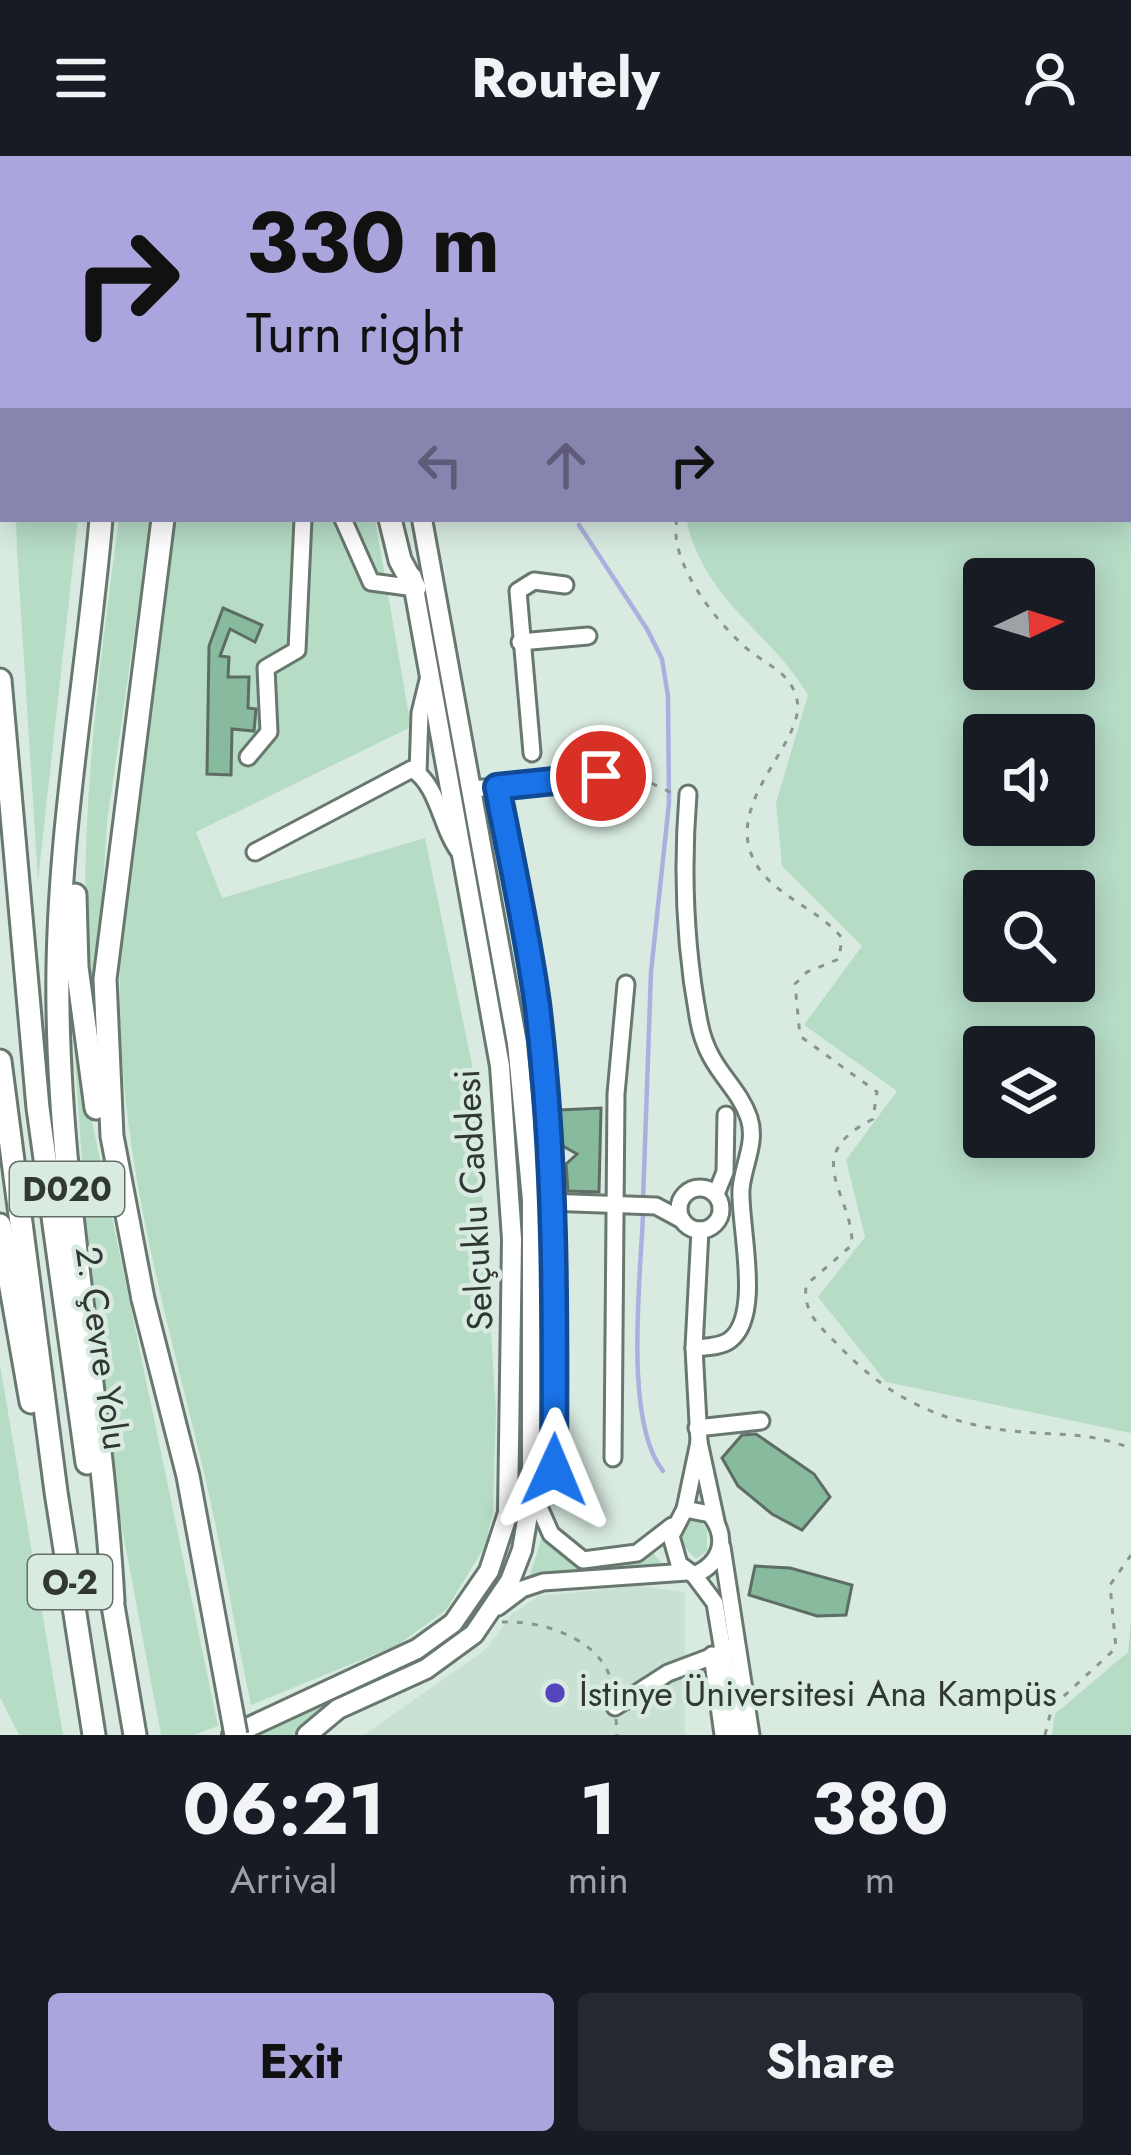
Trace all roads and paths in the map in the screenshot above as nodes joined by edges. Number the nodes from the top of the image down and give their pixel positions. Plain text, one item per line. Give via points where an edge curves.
1 (101, 522) edge
2 (164, 522) edge
3 (303, 522) edge
4 (344, 522) edge
5 (391, 522) edge
6 (401, 522) edge
7 (423, 522) edge
8 (677, 522) edge
9 (565, 585) dead end
10 (415, 588) junction
11 (588, 636) dead end
12 (520, 642) junction
13 (430, 673) junction
14 (0, 680) edge
15 (634, 742) dead end
16 (532, 753) dead end
17 (248, 757) dead end
18 (418, 773) junction
19 (70, 775) junction
20 (601, 776) dead end
21 (497, 787) junction
22 (470, 789) junction
23 (681, 794) joint
24 (255, 852) dead end
25 (463, 856) junction
26 (626, 984) dead end
27 (0, 1061) edge
28 (726, 1114) dead end
29 (716, 1194) junction
30 (532, 1200) junction
31 (553, 1203) junction
32 (621, 1205) junction
33 (682, 1220) junction
34 (0, 1226) edge
35 (700, 1230) junction
36 (142, 1299) junction
37 (694, 1348) junction
38 (761, 1420) dead end
39 (698, 1435) junction
40 (1131, 1448) edge
41 (613, 1458) dead end
42 (532, 1490) junction
43 (56, 1492) junction
44 (685, 1509) junction
45 (716, 1520) junction
46 (672, 1526) junction
47 (722, 1547) junction
48 (1131, 1555) edge
49 (690, 1574) junction
50 (113, 1601) junction
51 (485, 1620) junction
52 (725, 1652) junction
53 (615, 1707) junction
54 (94, 1735) edge
55 (135, 1735) edge
56 (234, 1735) edge
57 (308, 1735) edge
58 (617, 1735) edge
59 (723, 1735) edge
60 (737, 1735) edge
61 (751, 1735) edge
62 (1045, 1735) edge

1 - 19 highway, D020
2 - 36 highway via 105,979 107,1099
3 - 17 street via 297,650 266,668 268,732
4 - 10 street via 371,582
5 - 10 highway
6 - 10 main road, Selçuklu Caddesi
7 - 22 main road, Selçuklu Caddesi
8 - 40 path via 678,546 709,604 796,695 796,727 766,769 750,842 764,874 842,938 839,959 795,984 800,1036 877,1091 873,1119 837,1150 833,1186 853,1245 806,1285 814,1322 877,1383 926,1412 1007,1430 1097,1434
9 - 12 street via 522,584
10 - 13 main road, Selçuklu Caddesi
11 - 12 street
12 - 16 street
13 - 18 street
13 - 25 main road, Selçuklu Caddesi
14 - 50 highway, 2. Çevre Yolu / O-2 via 44,1153
15 - 23 path via 662,792
18 - 24 street via 393,777
18 - 25 street
19 - 36 highway via 86,1045 122,1247
19 - 50 highway, D020 via 58,967 63,1142
20 - 21 street
21 - 22 street
21 - 31 street via 536,1001
22 - 30 main road, Selçuklu Caddesi via 518,1043
23 - 37 street via 700,1028 752,1136 741,1196 747,1244 739,1329 721,1344
25 - 56 main road, Selçuklu Caddesi via 494,1022 509,1181 512,1474 505,1527 488,1571 453,1623
26 - 32 street via 617,1055
27 - 43 highway, 2. Çevre Yolu / O-2
28 - 29 street via 725,1172
29 - 33 street via 704,1187 685,1193
29 - 35 street via 718,1220
30 - 31 street
30 - 42 main road, Selçuklu Caddesi
31 - 32 street
31 - 42 street via 554,1470
32 - 33 street via 656,1206
32 - 41 street
33 - 35 street
34 - 43 highway
35 - 37 street
36 - 56 highway, bridge via 188,1476
37 - 39 street
38 - 39 street
39 - 44 street
39 - 45 street
42 - 46 street via 551,1534 583,1560 637,1553
42 - 51 main road, Selçuklu Caddesi via 522,1550
43 - 54 highway, 2. Çevre Yolu / O-2
44 - 45 street
44 - 46 street
45 - 47 street
46 - 49 street via 674,1551
47 - 49 street via 710,1566
47 - 52 street
48 - 62 path via 1110,1586 1117,1648 1052,1707
49 - 51 street via 543,1582
49 - 52 street via 715,1603
50 - 55 highway, 2. Çevre Yolu / O-2
51 - 53 path via 527,1620 595,1650 609,1666
51 - 57 main road, Selçuklu Caddesi via 426,1669 338,1709
52 - 53 street via 668,1673
52 - 59 street
52 - 60 street
52 - 61 street
53 - 58 path

